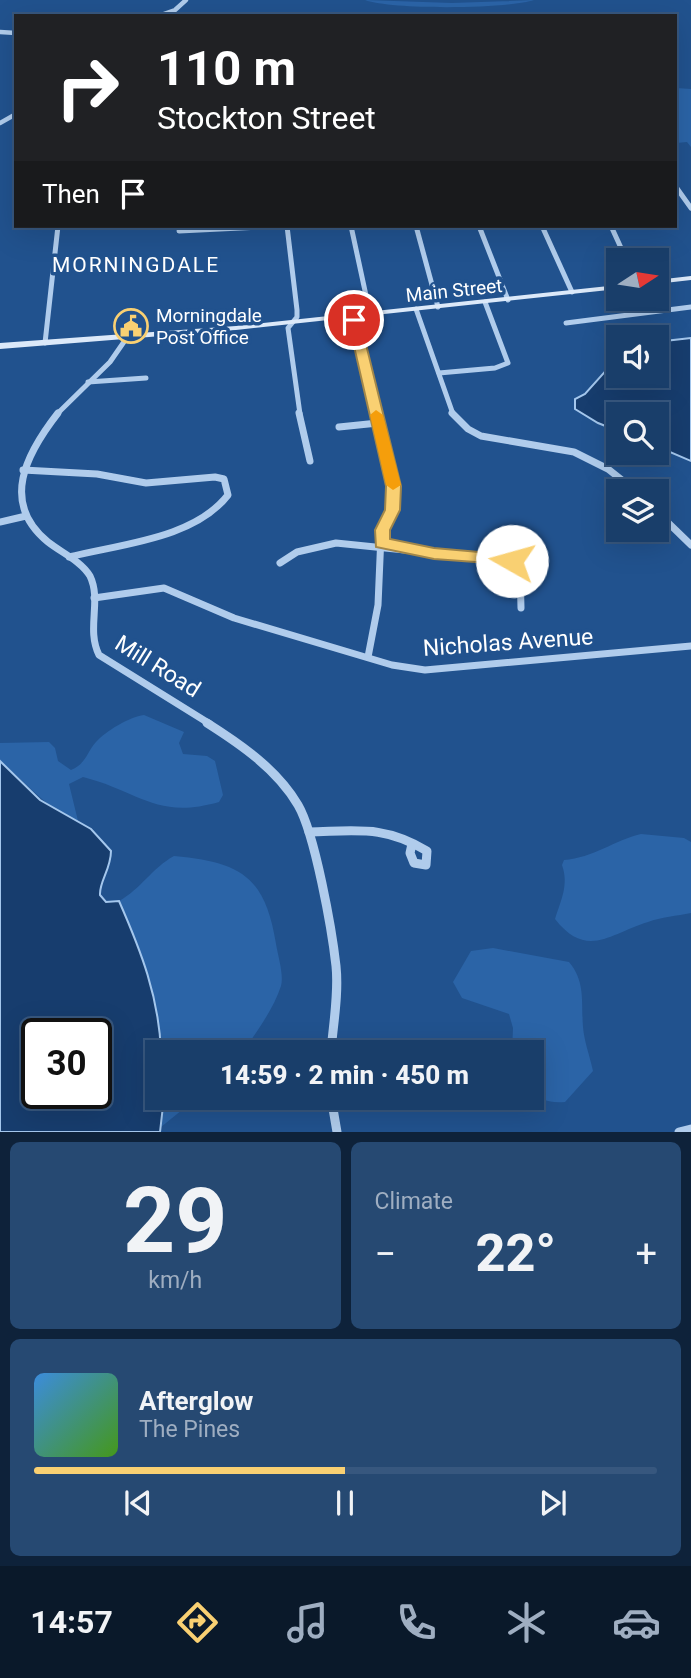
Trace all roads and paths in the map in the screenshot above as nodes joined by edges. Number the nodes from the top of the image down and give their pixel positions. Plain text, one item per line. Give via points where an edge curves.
1 (186, 0) edge
2 (164, 14) edge
3 (677, 188) edge
4 (691, 208) edge
5 (58, 228) edge
6 (211, 228) edge
7 (287, 228) edge
8 (351, 228) edge
9 (417, 228) edge
10 (480, 228) edge
11 (543, 228) edge
12 (612, 228) edge
13 (179, 231) dead end
14 (621, 248) edge
15 (691, 278) edge
16 (669, 281) edge
17 (606, 288) edge
18 (572, 292) junction
19 (508, 300) junction
20 (485, 302) junction
21 (438, 307) junction
22 (691, 307) edge
23 (416, 310) junction
24 (370, 314) junction
25 (631, 314) joint
26 (353, 316) junction
27 (292, 322) junction
28 (566, 323) dead end
29 (128, 337) junction
30 (45, 343) junction
31 (0, 346) edge
32 (439, 373) junction
33 (146, 378) dead end
34 (88, 382) junction
35 (378, 423) junction
36 (339, 427) dead end
37 (310, 461) dead end
38 (23, 470) junction
39 (621, 479) edge
40 (26, 516) junction
41 (0, 522) edge
42 (669, 524) edge
43 (382, 543) junction
44 (691, 545) edge
45 (69, 557) junction
46 (280, 563) dead end
47 (94, 598) junction
48 (521, 608) dead end
49 (691, 646) edge
50 (368, 657) junction
51 (309, 832) junction
52 (412, 844) dead end
53 (332, 1040) edge
54 (333, 1110) edge
55 (691, 1129) edge
56 (337, 1132) edge
57 (679, 1132) edge

1 - 2 street
3 - 4 street
5 - 30 street
6 - 13 street
7 - 27 street via 297,310
8 - 24 street
9 - 21 street
10 - 19 street
11 - 18 street
12 - 14 street
15 - 16 main road
17 - 18 main road, Main Street
18 - 19 main road, Main Street
19 - 20 main road, Main Street
20 - 21 main road, Main Street
20 - 32 street via 506,365
21 - 23 main road, Main Street
22 - 25 street
23 - 24 main road, Main Street
23 - 32 street
24 - 26 main road, Main Street
25 - 28 street
26 - 27 main road, Main Street
26 - 35 street
27 - 29 main road, Main Street
27 - 37 street via 288,328
29 - 30 main road, Main Street
29 - 34 street, Mill Road
30 - 31 main road, Main Street
32 - 39 street via 449,407 466,427 496,439 584,456
33 - 34 street
34 - 38 street, Mill Road via 54,417
35 - 36 street
35 - 43 street via 393,486 393,510 382,530
38 - 40 street, Mill Road via 16,491
38 - 45 street via 97,474 146,484 215,477 228,484 227,501 199,522
40 - 41 street
40 - 45 street, Mill Road via 47,542
42 - 44 street
43 - 46 street via 303,549
43 - 48 street via 512,561 520,569
43 - 50 street via 378,605
45 - 47 street, Mill Road via 91,578
47 - 50 street, Nicholas Avenue via 164,588 234,618
47 - 51 street, Mill Road via 91,635 99,655 241,744 289,792
49 - 50 street, Nicholas Avenue via 437,671
51 - 52 street via 365,827
51 - 53 street, Mill Road via 336,968
54 - 56 street
55 - 57 street

